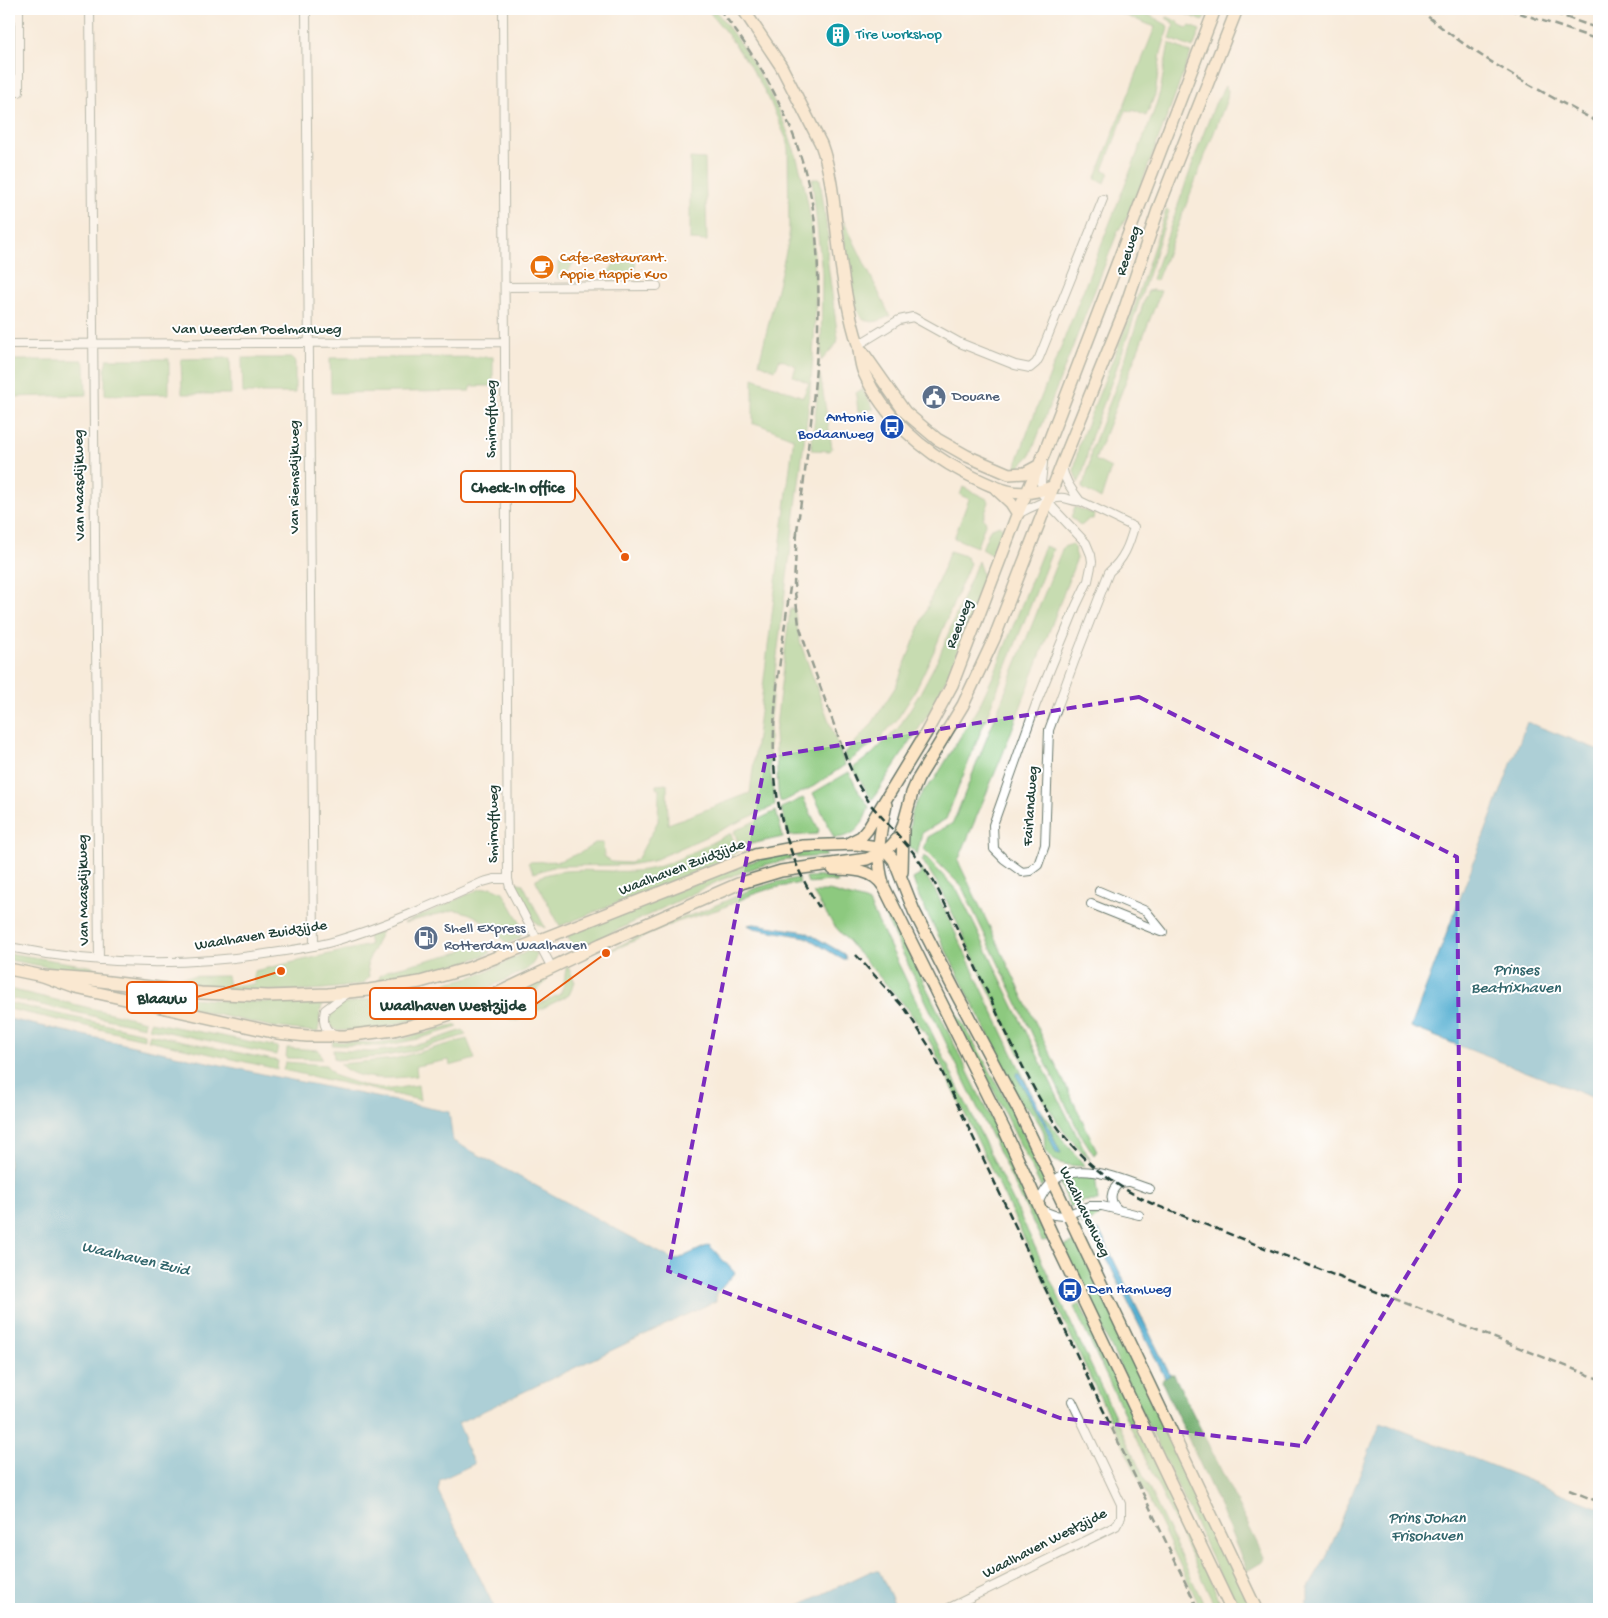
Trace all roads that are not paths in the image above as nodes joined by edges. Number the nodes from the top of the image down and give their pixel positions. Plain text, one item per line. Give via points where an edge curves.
1 (19, 9) edge
2 (90, 9) edge
3 (306, 9) edge
4 (504, 9) edge
5 (743, 9) edge
6 (1215, 9) edge
7 (1237, 9) edge
8 (9, 92) edge
9 (1103, 199) dead end
10 (505, 286) junction
11 (657, 286) dead end
12 (505, 342) junction
13 (309, 343) junction
14 (9, 344) edge
15 (92, 344) junction
16 (858, 345) junction
17 (1044, 454) junction
18 (1062, 464) junction
19 (1038, 466) junction
20 (1054, 486) junction
21 (995, 487) junction
22 (1042, 490) junction
23 (1026, 494) junction
24 (1080, 501) junction
25 (1047, 502) junction
26 (1018, 514) junction
27 (1058, 514) junction
28 (1041, 518) junction
29 (888, 796) junction
30 (904, 822) junction
31 (858, 839) joint
32 (842, 844) junction
33 (878, 852) junction
34 (900, 868) junction
35 (781, 871) junction
36 (508, 879) junction
37 (881, 880) junction
38 (1099, 891) dead end
39 (1091, 904) dead end
40 (538, 941) junction
41 (314, 946) junction
42 (9, 947) edge
43 (99, 960) junction
44 (552, 968) junction
45 (9, 969) edge
46 (43, 976) junction
47 (350, 992) junction
48 (345, 1036) junction
49 (1043, 1161) junction
50 (1068, 1173) junction
51 (1053, 1180) junction
52 (1132, 1183) junction
53 (1150, 1189) dead end
54 (1040, 1207) junction
55 (1119, 1210) junction
56 (1069, 1214) junction
57 (1140, 1215) dead end
58 (1072, 1401) dead end
59 (947, 1609) edge
60 (1231, 1609) edge
61 (1256, 1609) edge

1 - 8 street via 19,92
2 - 15 street, Van Maasdijkweg
3 - 13 street, Van Riemsdijkweg
4 - 10 street, Smirnoffweg
5 - 16 main road via 781,66 826,157 840,260
6 - 17 main road, Reeweg
7 - 18 main road, Reeweg via 1160,204 1123,314
9 - 16 street via 1036,363 1030,368 955,341 913,317 898,321
10 - 11 street
10 - 12 street, Smirnoffweg
12 - 13 street, Van Weerden Poelmanweg
12 - 36 street, Smirnoffweg
13 - 15 street, Van Weerden Poelmanweg
13 - 41 street, Van Riemsdijkweg
14 - 15 street, Van Weerden Poelmanweg
15 - 43 street, Van Maasdijkweg
16 - 19 main road via 905,412 937,439 1009,474 1025,473
16 - 21 main road via 864,372 880,400 905,430 938,457
17 - 19 main road, Reeweg
17 - 22 street, Reeweg
18 - 20 main road, Reeweg
18 - 24 street via 1066,480
19 - 23 main road, Reeweg
20 - 22 main road
20 - 25 main road, Reeweg
21 - 23 main road
21 - 26 main road
22 - 23 main road
22 - 25 street, Reeweg
23 - 26 main road, Reeweg
24 - 25 street via 1064,498
24 - 27 street, Fairlandweg via 1134,526 1120,562 1109,572 1049,730 1045,845 1038,865 1022,872 994,849 993,825 1036,704 1088,581 1092,562 1086,543
25 - 26 street
25 - 27 street
25 - 28 main road, Reeweg
26 - 29 main road, Reeweg via 952,685
27 - 28 street
28 - 30 main road, Reeweg via 982,668 918,779
29 - 31 main road, Reeweg
29 - 33 main road, Reeweg
30 - 33 main road, Reeweg via 898,838 891,846
30 - 34 main road, Reeweg
31 - 32 main road, Waalhaven Zuidzijde
32 - 33 main road, Waalhaven Zuidzijde via 864,844
32 - 40 main road, Waalhaven Zuidzijde via 782,849 743,859
33 - 34 main road via 891,856
33 - 35 main road, Waalhaven Zuidzijde
33 - 37 main road, Reeweg
34 - 49 main road, Waalhavenweg via 904,886 922,926
35 - 37 main road, Waalhaven Zuidzijde via 844,869 865,872
35 - 44 main road, Waalhaven Zuidzijde via 738,884
36 - 40 street, Smirnoffweg
36 - 41 street, Waalhaven Zuidzijde via 483,882 396,919
37 - 54 main road
38 - 39 street via 1146,911 1163,932
40 - 44 street
40 - 47 main road, Waalhaven Zuidzijde via 469,968 420,982
41 - 43 street, Waalhaven Zuidzijde via 194,962
42 - 43 street, Waalhaven Zuidzijde
44 - 48 main road, Waalhaven Zuidzijde via 436,1020 394,1030
45 - 46 main road, Waalhaven Zuidzijde
46 - 47 main road, Waalhaven Zuidzijde via 228,995
46 - 48 main road, Waalhaven Zuidzijde via 76,988 264,1031
47 - 48 street, Waalhaven Zuidzijde via 330,1004 323,1017 325,1028 330,1033
49 - 50 street
49 - 51 main road, Waalhavenweg
50 - 51 street
50 - 52 street via 1097,1172
51 - 54 street via 1043,1194
51 - 56 main road, Waalhavenweg
52 - 53 street
52 - 55 street via 1122,1182 1114,1188 1111,1200
54 - 56 street via 1054,1215
54 - 60 main road
55 - 56 street via 1089,1206
55 - 57 street
56 - 61 main road, Waalhavenweg
58 - 59 street, Waalhaven Westzijde via 1122,1504 1116,1526

